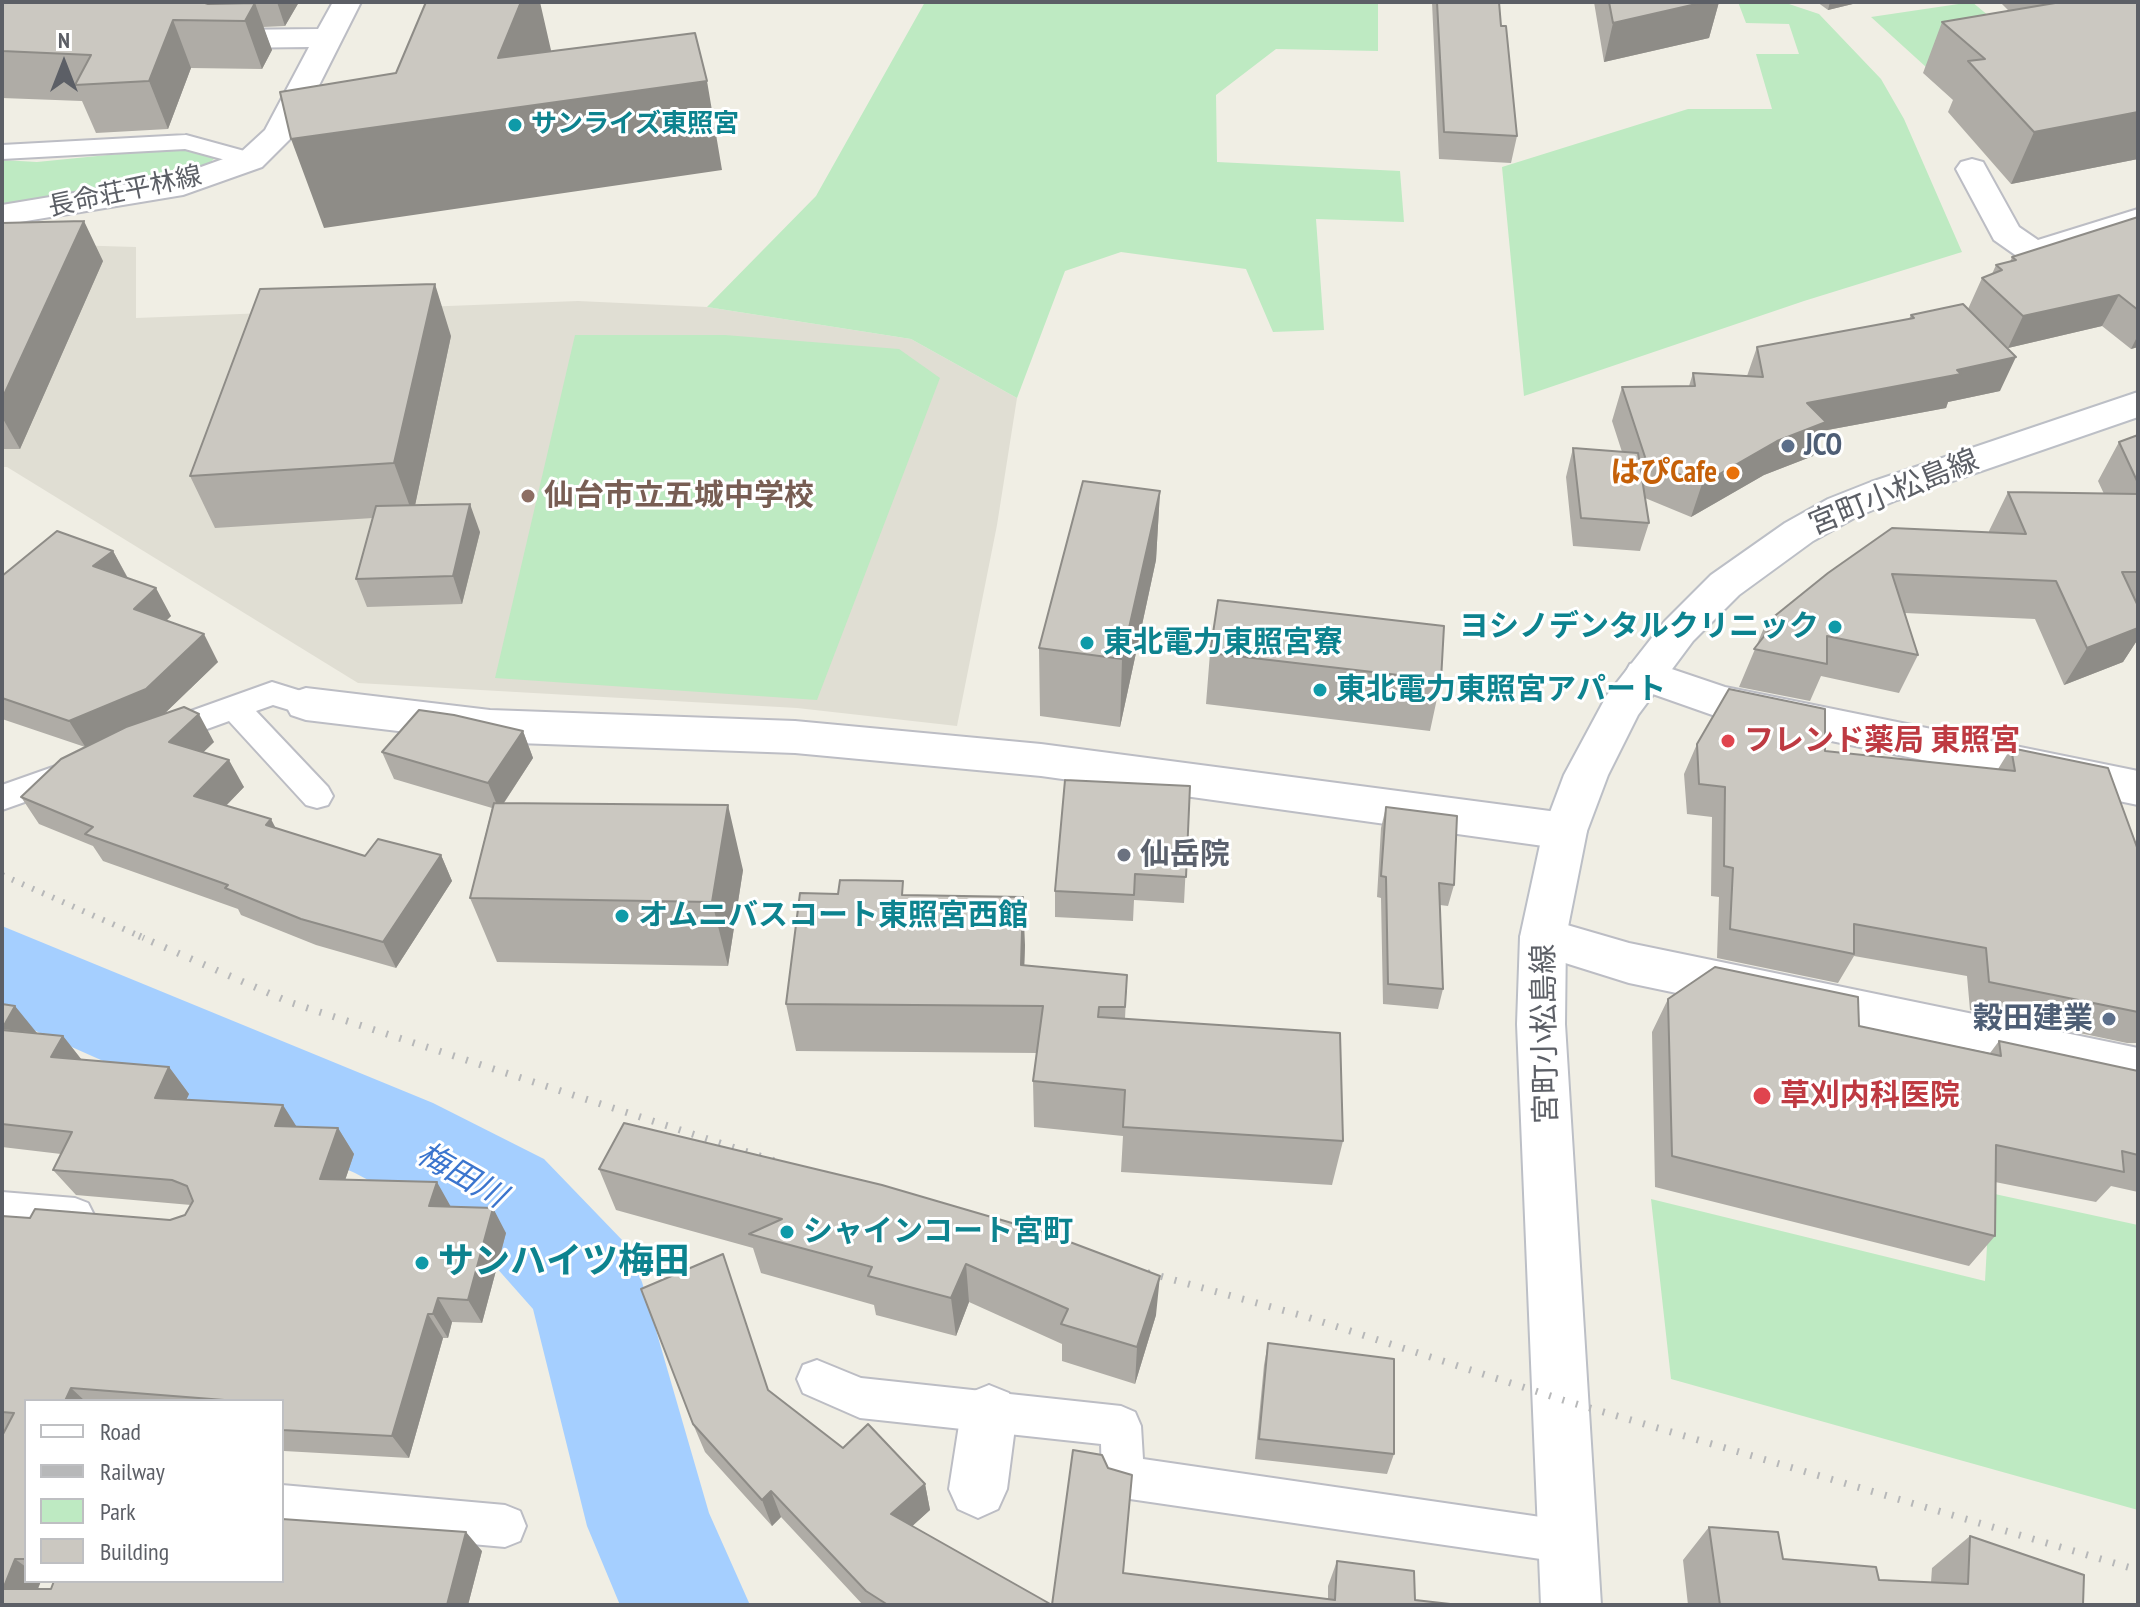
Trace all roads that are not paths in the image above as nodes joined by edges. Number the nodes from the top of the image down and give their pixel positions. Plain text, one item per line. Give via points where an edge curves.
1 (347, 2) edge
2 (329, 38) junction
3 (226, 39) edge
4 (2, 152) edge
5 (251, 160) junction
6 (1972, 169) dead end
7 (2, 215) edge
8 (2138, 219) edge
9 (2135, 411) edge
10 (1645, 675) junction
11 (306, 704) joint
12 (236, 709) junction
13 (130, 744) edge
14 (92, 762) edge
15 (2138, 788) edge
16 (317, 796) dead end
17 (2, 798) edge
18 (1565, 831) junction
19 (1543, 937) junction
20 (2138, 1069) edge
21 (2, 1209) edge
22 (112, 1219) edge
23 (817, 1379) dead end
24 (989, 1412) junction
25 (978, 1489) dead end
26 (284, 1506) edge
27 (505, 1526) dead end
28 (1568, 1542) junction
29 (1571, 1605) edge

1 - 2 street, 長命荘平林線
2 - 3 street
2 - 5 street, 長命荘平林線 via 278,135
4 - 5 lane via 186,142
5 - 7 street, 長命荘平林線 via 183,185
6 - 8 street via 2006,233 2033,252
9 - 10 street, 宮町小松島線 via 1842,508 1725,585
10 - 15 street via 1721,702
10 - 18 street, 宮町小松島線 via 1622,706 1586,775
11 - 12 lane via 272,693
11 - 18 street via 490,726 795,737 1041,760
12 - 13 lane
12 - 16 lane
14 - 17 lane
18 - 19 street, 宮町小松島線
19 - 20 street via 1629,963
19 - 28 street, 宮町小松島線 via 1541,1024
21 - 22 lane
23 - 24 lane via 860,1398
24 - 25 street
24 - 28 lane via 1121,1426 1123,1477
26 - 27 lane
28 - 29 street, 宮町小松島線

